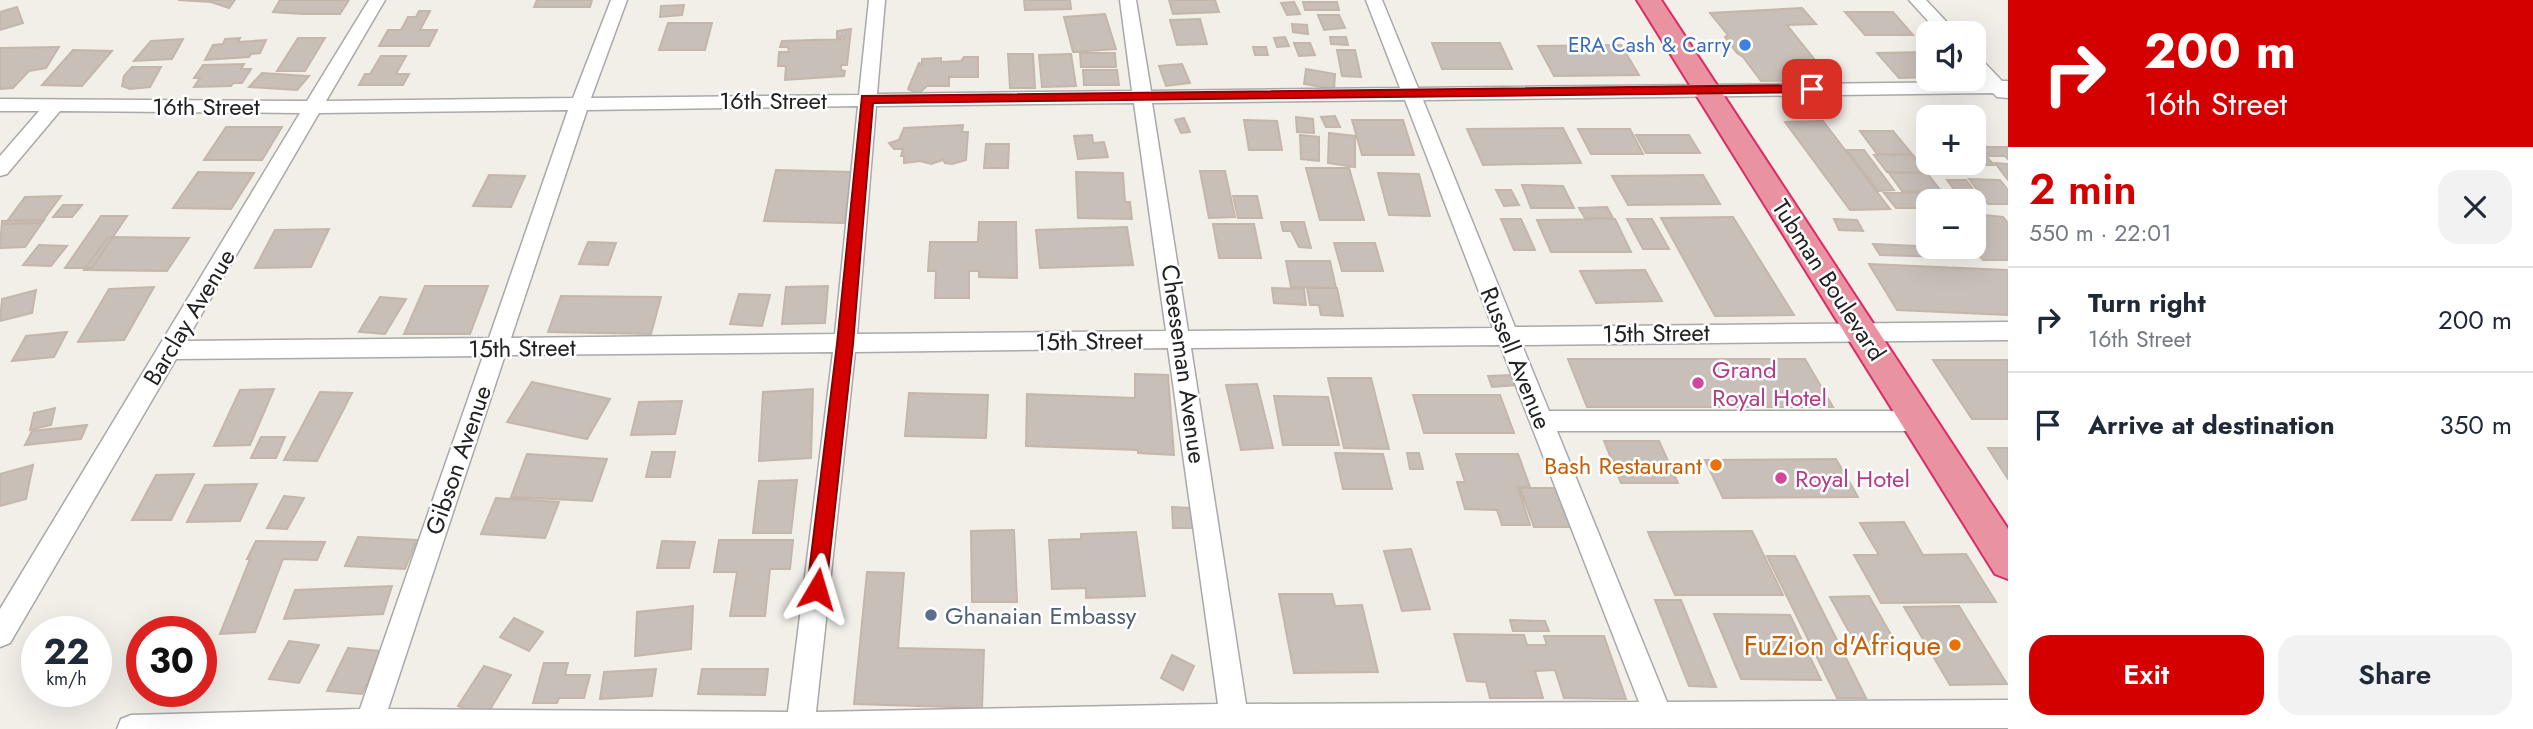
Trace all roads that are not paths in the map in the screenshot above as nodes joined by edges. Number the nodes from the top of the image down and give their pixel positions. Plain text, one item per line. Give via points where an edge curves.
1 (377, 0) edge
2 (619, 0) edge
3 (877, 0) edge
4 (1128, 0) edge
5 (1374, 0) edge
6 (1649, 0) edge
7 (1917, 0) edge
8 (1937, 21) edge
9 (1986, 74) edge
10 (1706, 90) junction
11 (2004, 91) edge
12 (1409, 93) junction
13 (1144, 96) junction
14 (867, 99) junction
15 (580, 103) junction
16 (0, 105) edge
17 (55, 105) junction
18 (313, 107) junction
19 (0, 169) edge
20 (1862, 331) junction
21 (2008, 331) edge
22 (1507, 335) junction
23 (1180, 339) junction
24 (845, 344) junction
25 (496, 348) junction
26 (170, 350) junction
27 (1541, 421) junction
28 (1919, 421) junction
29 (2008, 562) edge
30 (0, 634) edge
31 (2008, 714) edge
32 (1659, 716) junction
33 (369, 723) junction
34 (1236, 724) edge
35 (800, 727) edge
36 (131, 729) edge

1 - 18 street, Barclay Avenue
2 - 15 street, Gibson Avenue
3 - 14 street
4 - 13 street, Cheeseman Avenue
5 - 12 street, Russell Avenue
6 - 10 highway, Tubman Boulevard
7 - 8 street
9 - 11 street
10 - 11 street, 16th Street
10 - 12 street, 16th Street
10 - 20 highway, Tubman Boulevard
12 - 13 street, 16th Street
12 - 22 street, Russell Avenue
13 - 14 street, 16th Street
13 - 23 street, Cheeseman Avenue
14 - 15 street, 16th Street
14 - 24 street
15 - 18 street, 16th Street
15 - 25 street, Gibson Avenue
16 - 17 street, 16th Street
17 - 18 street, 16th Street
17 - 19 street
18 - 26 street, Barclay Avenue
20 - 21 street, 15th Street
20 - 22 street, 15th Street
20 - 28 highway, Tubman Boulevard
22 - 23 street, 15th Street
22 - 27 street, Russell Avenue
23 - 24 street, 15th Street
23 - 34 street, Cheeseman Avenue
24 - 25 street, 15th Street
24 - 35 street
25 - 26 street, 15th Street
25 - 33 street, Gibson Avenue
26 - 30 street, Barclay Avenue
27 - 28 street
27 - 32 street, Russell Avenue
28 - 29 highway, Tubman Boulevard
31 - 32 street
32 - 34 street
33 - 35 street
33 - 36 street
34 - 35 street

